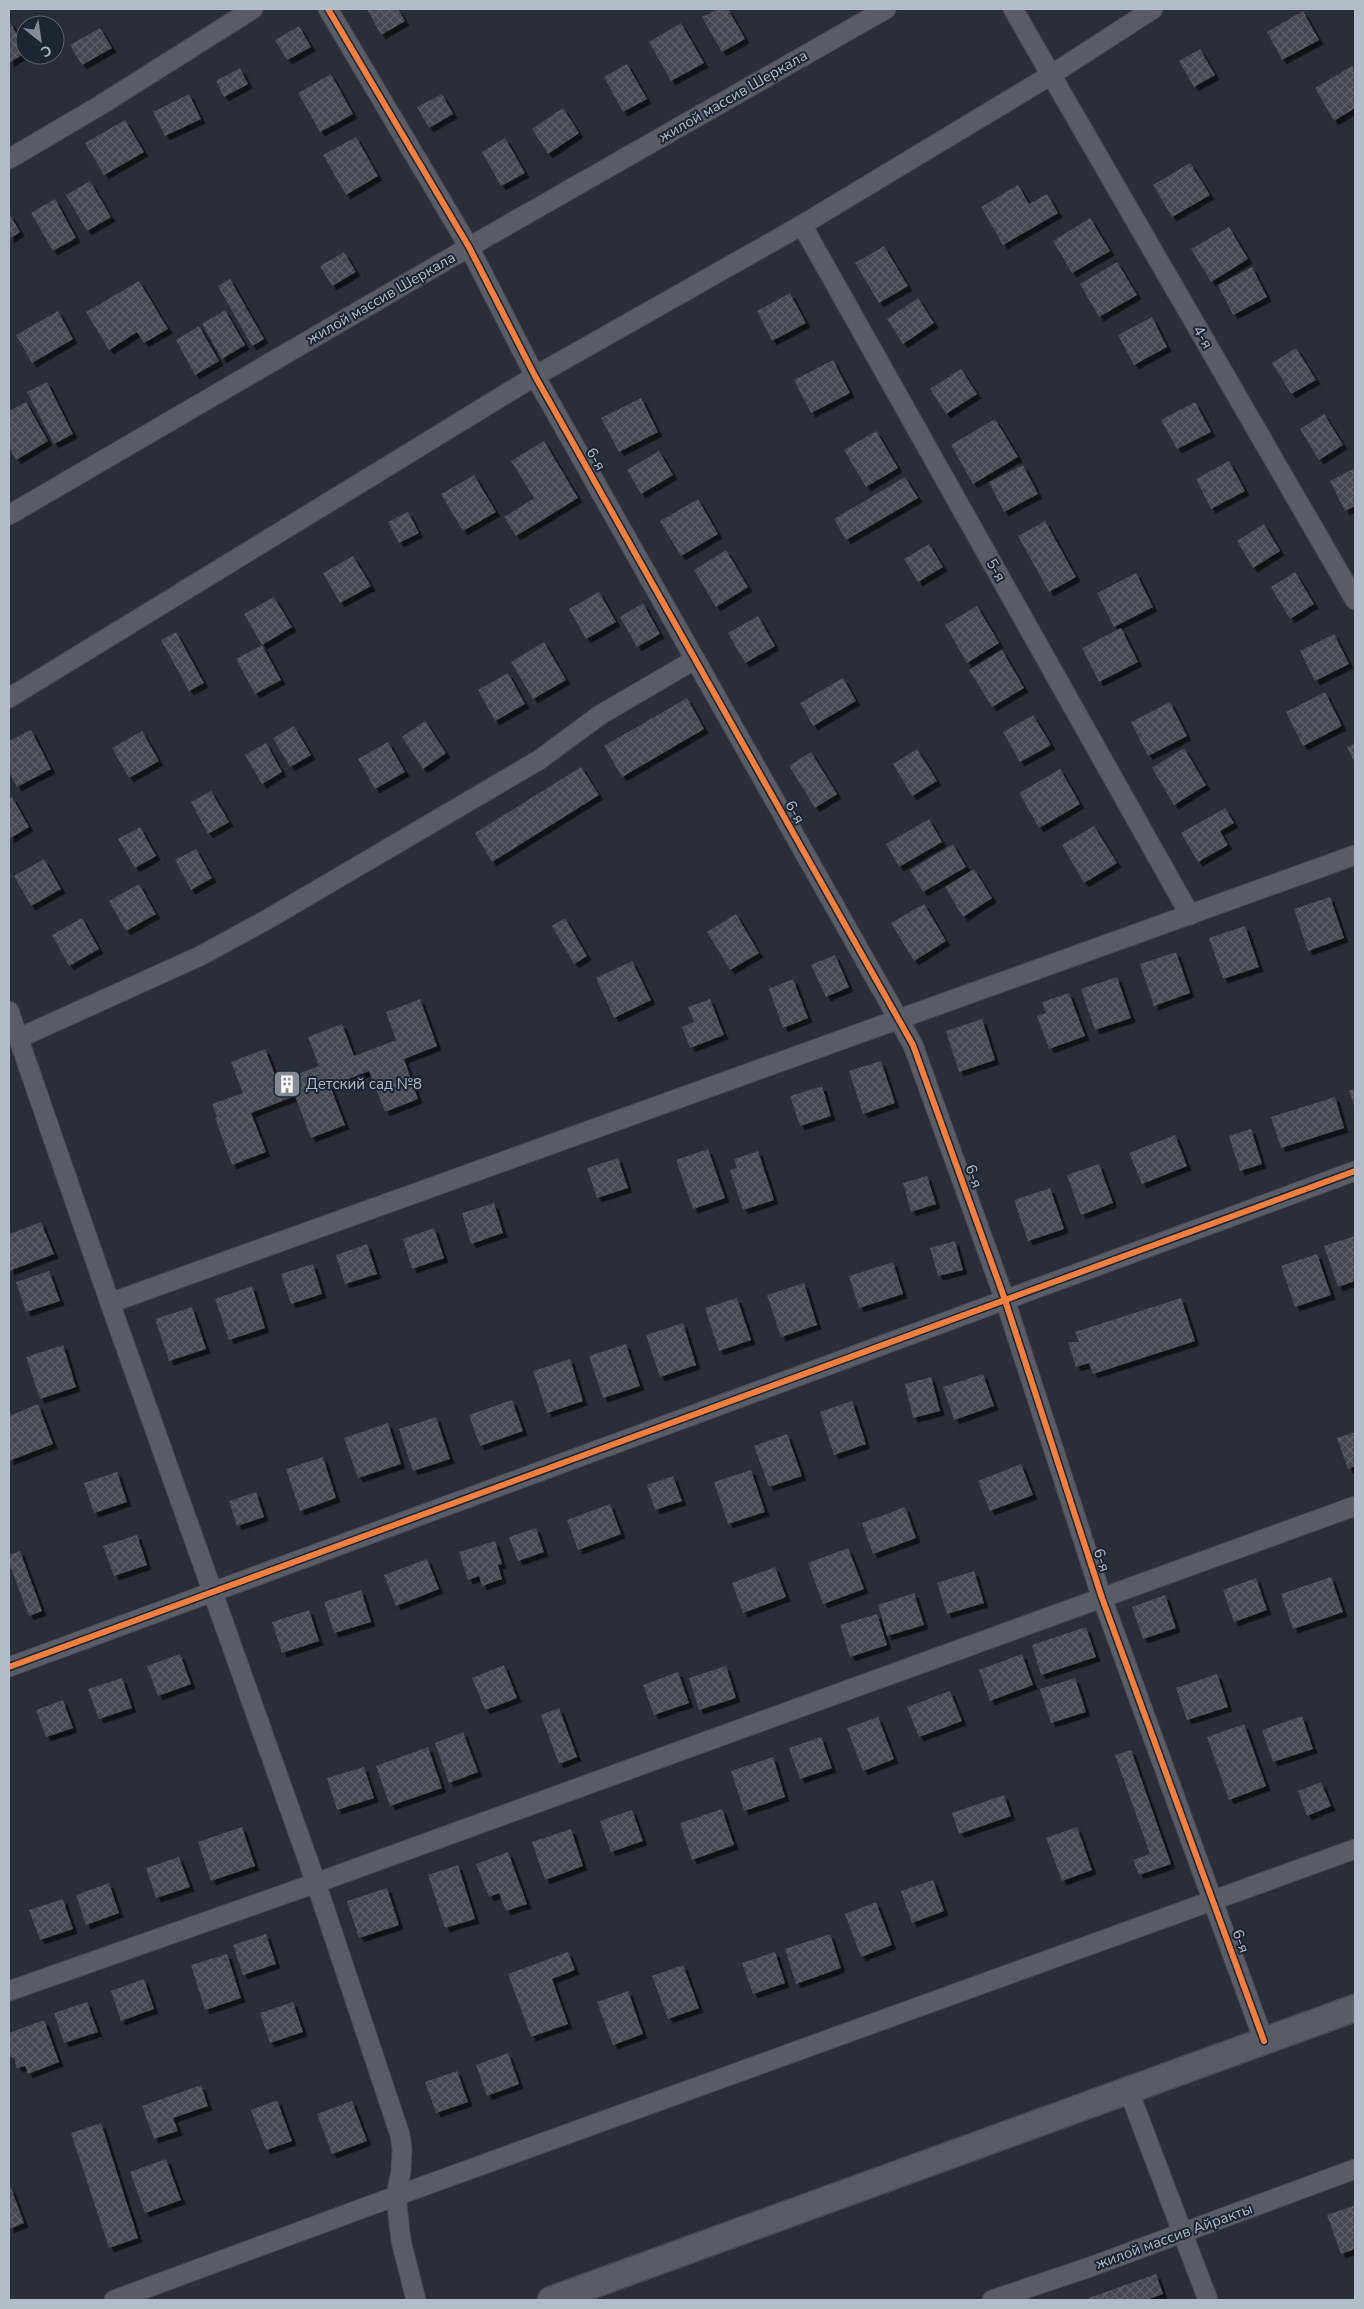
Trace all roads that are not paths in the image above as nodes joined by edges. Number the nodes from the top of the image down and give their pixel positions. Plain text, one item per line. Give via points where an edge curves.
1 (253, 9) edge
2 (328, 9) edge
3 (886, 9) edge
4 (1013, 9) edge
5 (1153, 9) edge
6 (1051, 75) junction
7 (9, 159) edge
8 (802, 225) junction
9 (469, 247) junction
10 (534, 376) junction
11 (9, 515) edge
12 (1355, 600) edge
13 (694, 660) junction
14 (9, 698) edge
15 (1355, 855) edge
16 (1190, 915) junction
17 (9, 1011) edge
18 (899, 1020) junction
19 (19, 1038) junction
20 (1355, 1170) edge
21 (1005, 1300) junction
22 (110, 1303) junction
23 (1355, 1506) edge
24 (213, 1592) junction
25 (1102, 1598) junction
26 (9, 1667) edge
27 (1355, 1849) edge
28 (316, 1883) junction
29 (1213, 1901) junction
30 (9, 1991) edge
31 (1355, 2008) edge
32 (1264, 2041) junction
33 (1128, 2089) junction
34 (1355, 2169) edge
35 (396, 2196) junction
36 (1182, 2233) junction
37 (114, 2300) edge
38 (416, 2300) edge
39 (551, 2300) edge
40 (992, 2300) edge
41 (1208, 2300) edge

1 - 7 street
2 - 9 street, 6-я
3 - 9 street, жилой массив Шеркала
4 - 6 street, 4-я
5 - 6 street
6 - 8 street
6 - 12 street, 4-я
8 - 10 street
8 - 16 street, 5-я
9 - 10 street, 6-я
9 - 11 street, жилой массив Шеркала
10 - 13 street, 6-я
10 - 14 street
13 - 18 street, 6-я
13 - 19 street via 600,715 539,760 268,919 200,956
15 - 16 street
16 - 18 street
17 - 19 street
18 - 21 street, 6-я via 913,1045
18 - 22 street
19 - 22 street
20 - 21 street
21 - 24 street
21 - 25 street, 6-я
22 - 24 street
23 - 25 street
24 - 26 street
24 - 28 street
25 - 28 street
25 - 29 street, 6-я
27 - 29 street
28 - 30 street
28 - 35 street via 400,2135 401,2171
29 - 32 street, 6-я
29 - 35 street
31 - 32 main road
32 - 33 main road
33 - 36 street
33 - 39 main road
34 - 36 street, жилой массив Айракты
35 - 37 street
35 - 38 street via 401,2241
36 - 40 street, жилой массив Айракты
36 - 41 street

